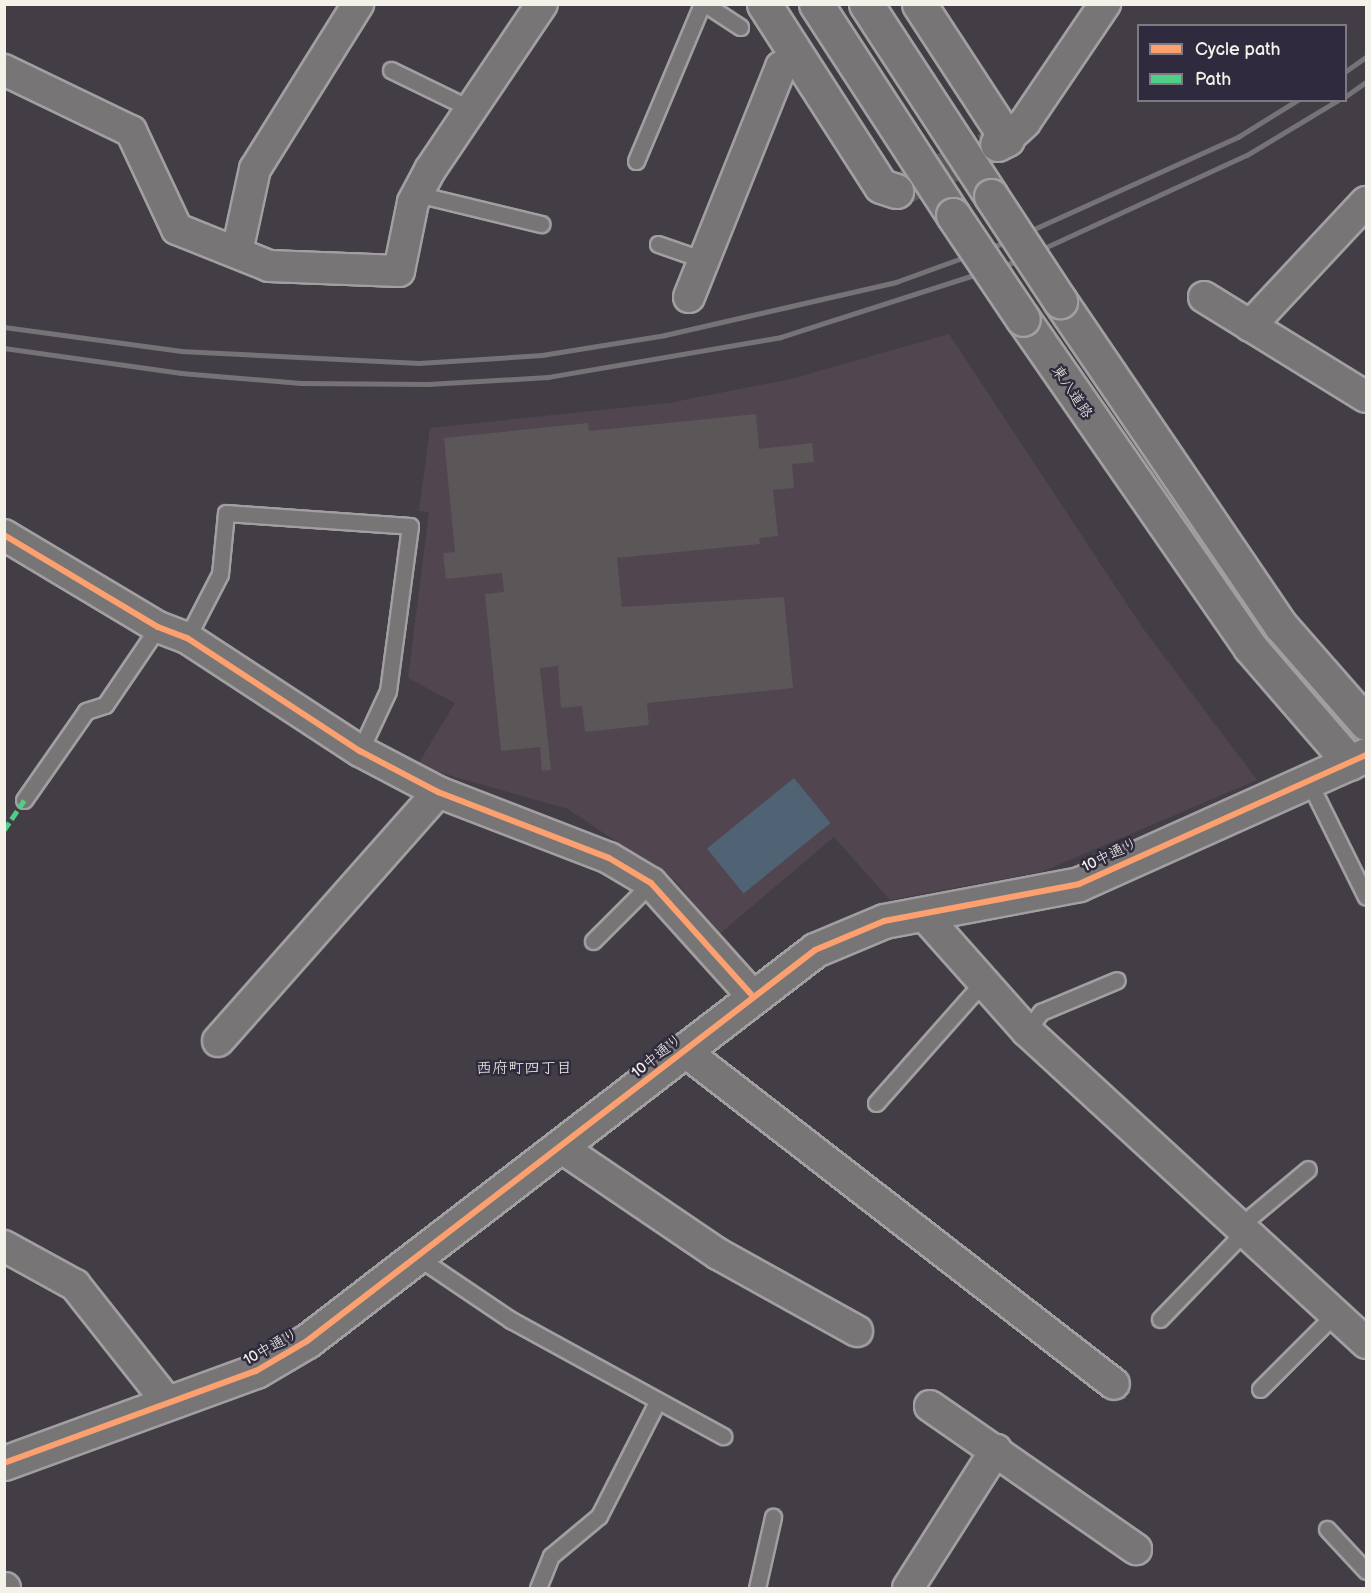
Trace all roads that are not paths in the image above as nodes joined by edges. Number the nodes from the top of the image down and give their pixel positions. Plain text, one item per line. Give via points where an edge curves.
1 (358, 4) edge
2 (542, 4) edge
3 (704, 4) edge
4 (764, 4) edge
5 (816, 4) edge
6 (866, 4) edge
7 (919, 4) edge
8 (1105, 4) edge
9 (740, 27) dead end
10 (798, 56) junction
11 (4, 70) edge
12 (391, 70) dead end
13 (471, 109) junction
14 (1002, 142) joint
15 (636, 161) dead end
16 (896, 191) dead end
17 (417, 194) junction
18 (1366, 202) edge
19 (541, 224) dead end
20 (658, 244) dead end
21 (237, 252) junction
22 (704, 260) junction
23 (689, 297) dead end
24 (1204, 297) dead end
25 (1250, 326) junction
26 (1366, 398) edge
27 (4, 535) edge
28 (158, 627) junction
29 (187, 638) junction
30 (1366, 723) edge
31 (360, 751) junction
32 (1358, 759) edge
33 (1309, 782) junction
34 (438, 792) junction
35 (24, 800) dead end
36 (651, 883) junction
37 (1366, 897) edge
38 (923, 914) junction
39 (593, 941) dead end
40 (1117, 980) dead end
41 (983, 982) junction
42 (751, 994) junction
43 (1027, 1030) junction
44 (218, 1041) dead end
45 (683, 1050) junction
46 (876, 1103) dead end
47 (562, 1148) junction
48 (1308, 1169) dead end
49 (1244, 1227) junction
50 (4, 1246) edge
51 (416, 1256) junction
52 (1334, 1314) junction
53 (1160, 1319) dead end
54 (857, 1331) dead end
55 (1366, 1343) edge
56 (1114, 1384) dead end
57 (1260, 1389) dead end
58 (657, 1402) junction
59 (169, 1404) junction
60 (930, 1406) dead end
61 (723, 1436) dead end
62 (996, 1450) junction
63 (8, 1454) edge
64 (773, 1517) dead end
65 (1327, 1529) dead end
66 (1136, 1549) dead end
67 (1366, 1571) edge
68 (538, 1588) edge
69 (757, 1588) edge
70 (908, 1588) edge

1 - 21 street via 255,169
2 - 13 street
3 - 9 lane
3 - 15 lane
4 - 10 main road
5 - 32 main road, 東八道路, bridge via 1023,319 1250,647
6 - 30 main road, bridge via 1060,301 1281,626
7 - 14 main road
8 - 14 street via 1025,122
10 - 16 main road via 880,186
10 - 22 street via 781,67
11 - 21 street via 131,131 177,229
12 - 13 lane
13 - 17 street
17 - 19 lane
17 - 21 street via 399,271 269,266
18 - 25 street
20 - 22 lane
22 - 23 street
24 - 25 street
25 - 26 street
27 - 28 street
28 - 29 street
28 - 35 lane via 105,705 86,711
29 - 31 street
29 - 31 lane via 219,574 226,513 410,526 388,691
31 - 34 street
32 - 33 main road, 10中通り
33 - 37 lane
33 - 38 main road, 10中通り via 1079,884
34 - 36 street via 609,858
34 - 44 street
36 - 39 lane
36 - 42 street
38 - 41 street
38 - 42 main road, 10中通り via 852,931
40 - 43 lane via 1041,1012
41 - 43 street
41 - 46 lane
42 - 45 main road, 10中通り
43 - 49 street
45 - 47 main road, 10中通り
45 - 56 street
47 - 51 main road, 10中通り
47 - 54 street via 718,1254
48 - 49 lane
49 - 52 street
49 - 53 lane
50 - 59 street via 75,1285
51 - 58 lane via 511,1320
51 - 59 main road, 10中通り via 307,1341 256,1371
52 - 55 street
52 - 57 lane
58 - 61 lane
58 - 68 lane via 598,1516 551,1556
59 - 63 main road, 10中通り
60 - 62 street
62 - 66 street
62 - 70 street
64 - 69 lane
65 - 67 lane

